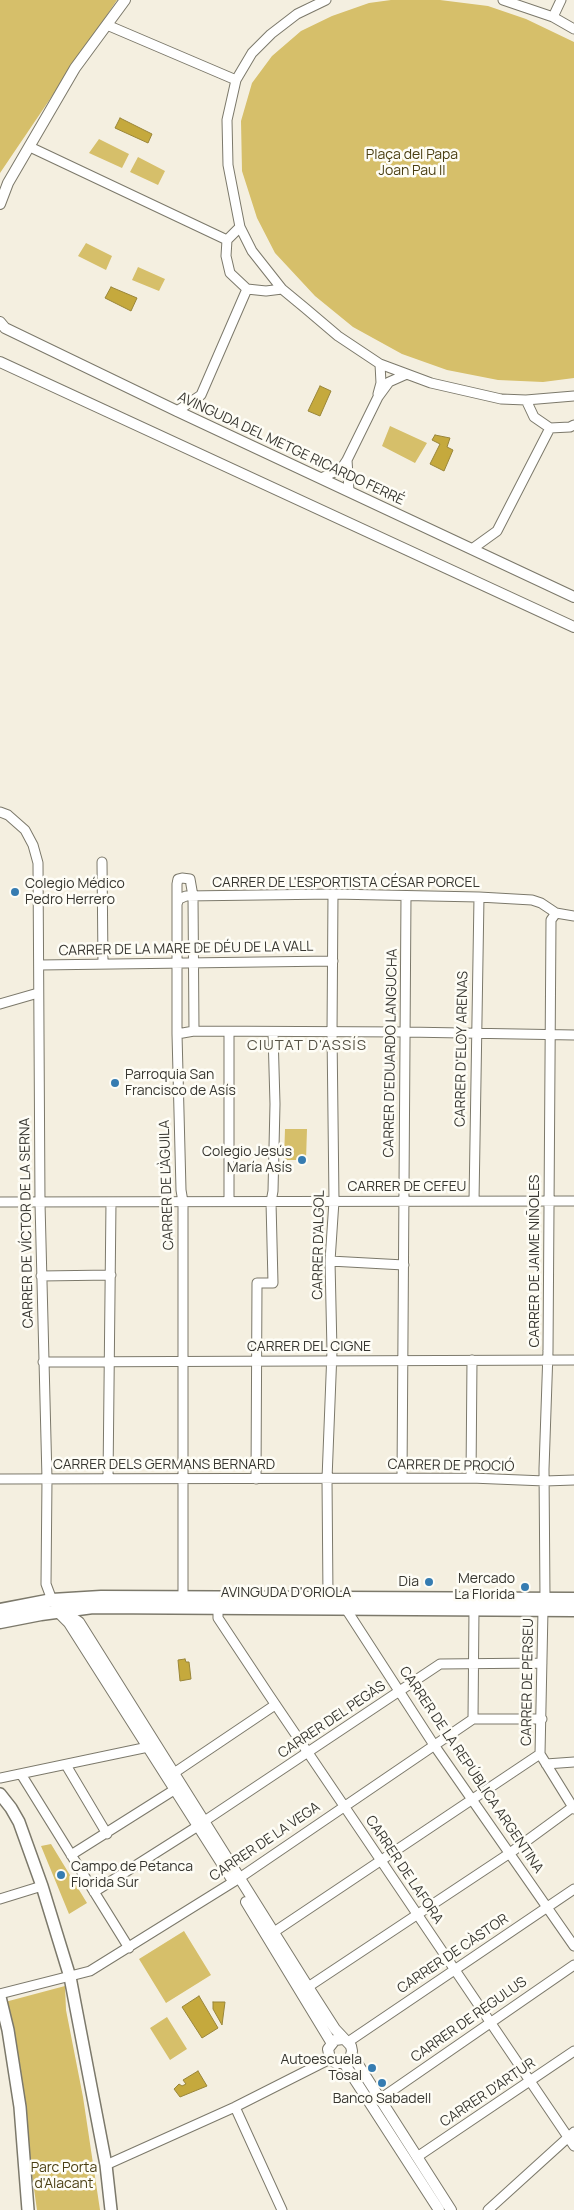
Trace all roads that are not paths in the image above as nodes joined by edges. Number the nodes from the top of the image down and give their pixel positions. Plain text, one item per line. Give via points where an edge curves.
1 (125, 0) edge
2 (326, 0) edge
3 (503, 0) edge
4 (561, 0) edge
5 (553, 17) junction
6 (107, 25) junction
7 (574, 29) edge
8 (236, 80) junction
9 (30, 147) junction
10 (0, 204) edge
11 (240, 227) junction
12 (227, 240) junction
13 (282, 289) junction
14 (247, 290) junction
15 (0, 322) edge
16 (0, 362) edge
17 (380, 364) junction
18 (407, 374) junction
19 (574, 396) edge
20 (378, 397) junction
21 (526, 400) junction
22 (177, 411) junction
23 (574, 425) edge
24 (550, 428) junction
25 (347, 460) junction
26 (321, 478) junction
27 (349, 491) junction
28 (472, 549) junction
29 (574, 596) edge
30 (574, 627) edge
31 (0, 812) edge
32 (102, 862) dead end
33 (333, 894) junction
34 (193, 896) junction
35 (406, 896) junction
36 (479, 897) junction
37 (177, 904) junction
38 (556, 913) junction
39 (574, 916) edge
40 (333, 961) junction
41 (195, 962) junction
42 (103, 963) junction
43 (178, 963) junction
44 (40, 965) junction
45 (38, 993) junction
46 (0, 1004) edge
47 (194, 1032) junction
48 (406, 1032) junction
49 (475, 1032) junction
50 (229, 1033) junction
51 (273, 1033) junction
52 (332, 1033) junction
53 (177, 1034) junction
54 (550, 1034) junction
55 (574, 1035) edge
56 (229, 1201) junction
57 (334, 1201) junction
58 (404, 1201) junction
59 (474, 1201) junction
60 (549, 1201) junction
61 (574, 1201) edge
62 (0, 1202) edge
63 (40, 1202) junction
64 (111, 1202) junction
65 (183, 1202) junction
66 (271, 1202) junction
67 (330, 1261) junction
68 (404, 1265) junction
69 (111, 1275) junction
70 (41, 1276) junction
71 (256, 1360) junction
72 (472, 1360) junction
73 (547, 1360) junction
74 (574, 1360) edge
75 (110, 1361) junction
76 (184, 1361) junction
77 (330, 1361) junction
78 (403, 1361) junction
79 (43, 1362) junction
80 (402, 1478) junction
81 (471, 1478) junction
82 (0, 1479) edge
83 (46, 1479) junction
84 (108, 1479) junction
85 (183, 1479) junction
86 (256, 1479) junction
87 (327, 1479) junction
88 (574, 1480) edge
89 (545, 1481) junction
90 (183, 1596) junction
91 (328, 1596) junction
92 (574, 1599) edge
93 (544, 1604) junction
94 (58, 1608) junction
95 (218, 1608) junction
96 (81, 1609) junction
97 (346, 1609) junction
98 (474, 1609) junction
99 (0, 1610) edge
100 (574, 1610) edge
101 (0, 1622) edge
102 (79, 1622) junction
103 (473, 1662) junction
104 (542, 1663) junction
105 (400, 1690) junction
106 (275, 1705) junction
107 (473, 1719) junction
108 (542, 1719) junction
109 (434, 1745) junction
110 (152, 1746) junction
111 (308, 1753) junction
112 (540, 1754) junction
113 (574, 1762) edge
114 (546, 1764) junction
115 (66, 1765) junction
116 (21, 1774) junction
117 (174, 1774) junction
118 (0, 1778) edge
119 (174, 1790) junction
120 (0, 1794) edge
121 (472, 1798) junction
122 (343, 1806) junction
123 (574, 1808) edge
124 (201, 1824) junction
125 (107, 1834) junction
126 (510, 1853) junction
127 (72, 1855) junction
128 (381, 1862) junction
129 (236, 1880) junction
130 (42, 1886) junction
131 (574, 1889) edge
132 (94, 1892) junction
133 (0, 1899) edge
134 (546, 1907) junction
135 (418, 1914) junction
136 (271, 1934) junction
137 (574, 1946) edge
138 (129, 1948) junction
139 (574, 1964) edge
140 (454, 1969) junction
141 (70, 1977) junction
142 (308, 1987) junction
143 (0, 1996) edge
144 (490, 2022) junction
145 (345, 2041) junction
146 (331, 2042) junction
147 (574, 2051) edge
148 (352, 2055) junction
149 (330, 2059) junction
150 (344, 2063) junction
151 (530, 2081) junction
152 (380, 2100) junction
153 (234, 2107) junction
154 (571, 2134) edge
155 (574, 2146) edge
156 (417, 2157) junction
157 (106, 2165) junction
158 (28, 2210) edge
159 (111, 2210) edge
160 (282, 2210) edge
161 (439, 2210) edge
162 (451, 2210) edge
163 (488, 2210) edge

1 - 6 street
2 - 8 street via 297,14 271,34 252,53
3 - 5 street
4 - 5 street
5 - 7 street
6 - 8 street
6 - 9 street via 75,68
8 - 11 street via 227,120 228,165
9 - 10 street via 8,183
9 - 12 street
11 - 12 street
11 - 13 street via 252,251
12 - 14 street via 230,273
13 - 14 street
13 - 17 street via 338,336
14 - 22 street via 202,395
15 - 22 street, AVINGUDA DEL METGE RICARDO FERRÉ via 5,328
16 - 30 street
17 - 18 street
17 - 20 street
18 - 20 street via 389,382
18 - 21 street via 431,383 501,399
19 - 21 street
20 - 25 street
21 - 24 street via 534,417
22 - 26 street, AVINGUDA DEL METGE RICARDO FERRÉ
23 - 24 street
24 - 28 street via 497,531
25 - 26 street via 341,469
25 - 27 street
26 - 27 street, AVINGUDA DEL METGE RICARDO FERRÉ
27 - 28 street, AVINGUDA DEL METGE RICARDO FERRÉ
28 - 29 street, AVINGUDA DEL METGE RICARDO FERRÉ
31 - 44 street, CARRER DE VÍCTOR DE LA SERNA via 20,825 33,844 38,862
32 - 42 street
33 - 34 street, CARRER DE L'ESPORTISTA CÉSAR PORCEL
33 - 35 street, CARRER DE L'ESPORTISTA CÉSAR PORCEL
33 - 40 street, CARRER D'ALGOL
34 - 37 street, CARRER DE L'ESPORTISTA CÉSAR PORCEL via 186,896
34 - 37 street, CARRER DE L'ÀGUILA via 190,879 178,879
34 - 41 street
35 - 36 street, CARRER DE L'ESPORTISTA CÉSAR PORCEL
35 - 48 street, CARRER D'EDUARDO LANGUCHA
36 - 38 street, CARRER DE L'ESPORTISTA CÉSAR PORCEL via 532,900
36 - 49 street, CARRER D'ELOY ARENAS
37 - 43 street, CARRER DE L'ÀGUILA
38 - 39 street, CARRER DE L'ESPORTISTA CÉSAR PORCEL
38 - 54 street, CARRER DE JAIME NIÑOLES via 550,920
40 - 41 street, CARRER DE LA MARE DE DÉU DE LA VALL
40 - 52 street, CARRER D'ALGOL
41 - 43 street, CARRER DE LA MARE DE DÉU DE LA VALL
41 - 47 street
42 - 43 street, CARRER DE LA MARE DE DÉU DE LA VALL
42 - 44 street, CARRER DE LA MARE DE DÉU DE LA VALL
43 - 53 street, CARRER DE L'ÀGUILA
44 - 45 street, CARRER DE VÍCTOR DE LA SERNA
45 - 46 street
45 - 63 street, CARRER DE VÍCTOR DE LA SERNA
47 - 50 street
47 - 53 street
48 - 49 street
48 - 52 street
48 - 58 street, CARRER D'EDUARDO LANGUCHA
49 - 54 street
49 - 59 street, CARRER D'ELOY ARENAS
50 - 51 street
50 - 56 street
51 - 52 street
51 - 66 street via 274,1191
52 - 57 street, CARRER D'ALGOL
53 - 65 street, CARRER DE L'ÀGUILA
54 - 55 street
54 - 60 street, CARRER DE JAIME NIÑOLES
56 - 65 street, CARRER DE CEFEU
56 - 66 street, CARRER DE CEFEU
57 - 58 street, CARRER DE CEFEU
57 - 66 street, CARRER DE CEFEU
57 - 67 street, CARRER D'ALGOL
58 - 59 street, CARRER DE CEFEU
58 - 68 street, CARRER D'EDUARDO LANGUCHA
59 - 60 street, CARRER DE CEFEU
60 - 61 street, CARRER DE CEFEU
60 - 73 street, CARRER DE JAIME NIÑOLES
62 - 63 street, CARRER DE CEFEU
63 - 64 street, CARRER DE CEFEU
63 - 70 street, CARRER DE VÍCTOR DE LA SERNA
64 - 65 street, CARRER DE CEFEU
64 - 69 street
65 - 76 street, CARRER DE L'ÀGUILA
66 - 71 street via 273,1283 257,1283
67 - 68 street
67 - 77 street, CARRER D'ALGOL
68 - 78 street, CARRER D'EDUARDO LANGUCHA
69 - 70 street
69 - 75 street
70 - 79 street, CARRER DE VÍCTOR DE LA SERNA
71 - 76 street, CARRER DEL CIGNE
71 - 77 street, CARRER DEL CIGNE
71 - 86 street
72 - 73 street, CARRER DEL CIGNE
72 - 78 street, CARRER DEL CIGNE
72 - 81 street
73 - 74 street, CARRER DEL CIGNE
73 - 89 street, CARRER DE JAIME NIÑOLES
75 - 76 street, CARRER DEL CIGNE
75 - 79 street, CARRER DEL CIGNE
75 - 84 street
76 - 85 street, CARRER DE L'ÀGUILA
77 - 78 street, CARRER DEL CIGNE
77 - 87 street, CARRER D'ALGOL
78 - 80 street, CARRER D'EDUARDO LANGUCHA
79 - 83 street, CARRER DE VÍCTOR DE LA SERNA
80 - 81 street, CARRER DE PROCIÓ
80 - 87 street, CARRER DE PROCIÓ
81 - 89 street, CARRER DE PROCIÓ
82 - 83 street, CARRER DELS GERMANS BERNARD
83 - 84 street, CARRER DELS GERMANS BERNARD
83 - 94 street, CARRER DE VÍCTOR DE LA SERNA via 46,1584
84 - 85 street, CARRER DELS GERMANS BERNARD
85 - 86 street, CARRER DELS GERMANS BERNARD
85 - 90 street, CARRER DE L'ÀGUILA
86 - 87 street, CARRER DELS GERMANS BERNARD
87 - 91 street, CARRER D'ALGOL
88 - 89 street, CARRER DE PROCIÓ
89 - 93 street, CARRER DE JAIME NIÑOLES
90 - 91 main road, AVINGUDA D'ORIOLA
90 - 94 main road, AVINGUDA D'ORIOLA via 101,1596
91 - 93 main road, AVINGUDA D'ORIOLA
92 - 93 main road, AVINGUDA D'ORIOLA
93 - 98 main road, AVINGUDA D'ORIOLA
93 - 100 main road, AVINGUDA D'ORIOLA
93 - 104 street, CARRER DE PERSEU
94 - 96 main road, AVINGUDA D'ORIOLA
94 - 99 main road, AVINGUDA D'ORIOLA
94 - 101 main road, AVINGUDA D'ORIOLA
94 - 102 street
94 - 110 street
95 - 96 main road, AVINGUDA D'ORIOLA
95 - 97 main road, AVINGUDA D'ORIOLA
95 - 106 street, CARRER DE LAFORA via 218,1618
96 - 102 street
97 - 98 main road, AVINGUDA D'ORIOLA
97 - 105 street, CARRER DE LA REPÚBLICA ARGENTINA
98 - 103 street
102 - 110 street
103 - 104 street, CARRER DEL PEGÀS
103 - 105 street, CARRER DEL PEGÀS via 440,1664
103 - 107 street
104 - 108 street, CARRER DE PERSEU
105 - 109 street, CARRER DE LA REPÚBLICA ARGENTINA
105 - 111 street, CARRER DEL PEGÀS
106 - 111 street, CARRER DE LAFORA
106 - 117 street
107 - 108 street
107 - 109 street, CARRER DE LA VEGA
108 - 112 street, CARRER DE PERSEU
109 - 121 street, CARRER DE LA REPÚBLICA ARGENTINA
109 - 122 street, CARRER DE LA VEGA
110 - 115 street
110 - 117 street
110 - 119 street
111 - 122 street, CARRER DE LAFORA
111 - 124 street, CARRER DEL PEGÀS
112 - 114 street
112 - 121 street
113 - 114 street
114 - 123 street
115 - 116 street
115 - 125 street
116 - 118 street
116 - 127 street
117 - 124 street
119 - 124 street
119 - 125 street
120 - 130 main road via 19,1822
121 - 126 street, CARRER DE LA REPÚBLICA ARGENTINA
121 - 128 street
122 - 128 street, CARRER DE LAFORA
122 - 129 street, CARRER DE LA VEGA
123 - 126 street
124 - 129 street
124 - 132 street, CARRER DEL PEGÀS
125 - 127 street
126 - 134 street, CARRER DE LA REPÚBLICA ARGENTINA
126 - 135 street
127 - 132 street
128 - 135 street, CARRER DE LAFORA
128 - 136 street
129 - 136 street
129 - 138 street, CARRER DE LA VEGA
130 - 133 street
130 - 141 main road
131 - 134 street, CARRER DE CÀSTOR
132 - 138 street
134 - 137 street, CARRER DE LA REPÚBLICA ARGENTINA
134 - 140 street, CARRER DE CÀSTOR
135 - 140 street, CARRER DE LAFORA
135 - 142 street
136 - 142 street
136 - 146 street
138 - 141 street, CARRER DE LA VEGA via 90,1971
139 - 144 street, CARRER DE REGULUS
140 - 144 street, CARRER DE LAFORA
140 - 145 street, CARRER DE CÀSTOR
141 - 143 street, CARRER DE LA VEGA
141 - 157 main road
142 - 145 street
143 - 158 main road via 20,2106
144 - 151 street, CARRER DE LAFORA
144 - 152 street, CARRER DE REGULUS
145 - 146 street
145 - 148 street via 351,2046
146 - 149 street via 327,2052
147 - 151 street, CARRER D'ARTUR
148 - 150 street
148 - 152 street
149 - 150 street
149 - 153 street
150 - 161 street
151 - 154 street, CARRER DE LAFORA
151 - 156 street, CARRER D'ARTUR
152 - 156 street
153 - 157 street
153 - 160 street
154 - 155 street, CARRER DE LAFORA
154 - 163 street
156 - 162 street
157 - 159 main road

